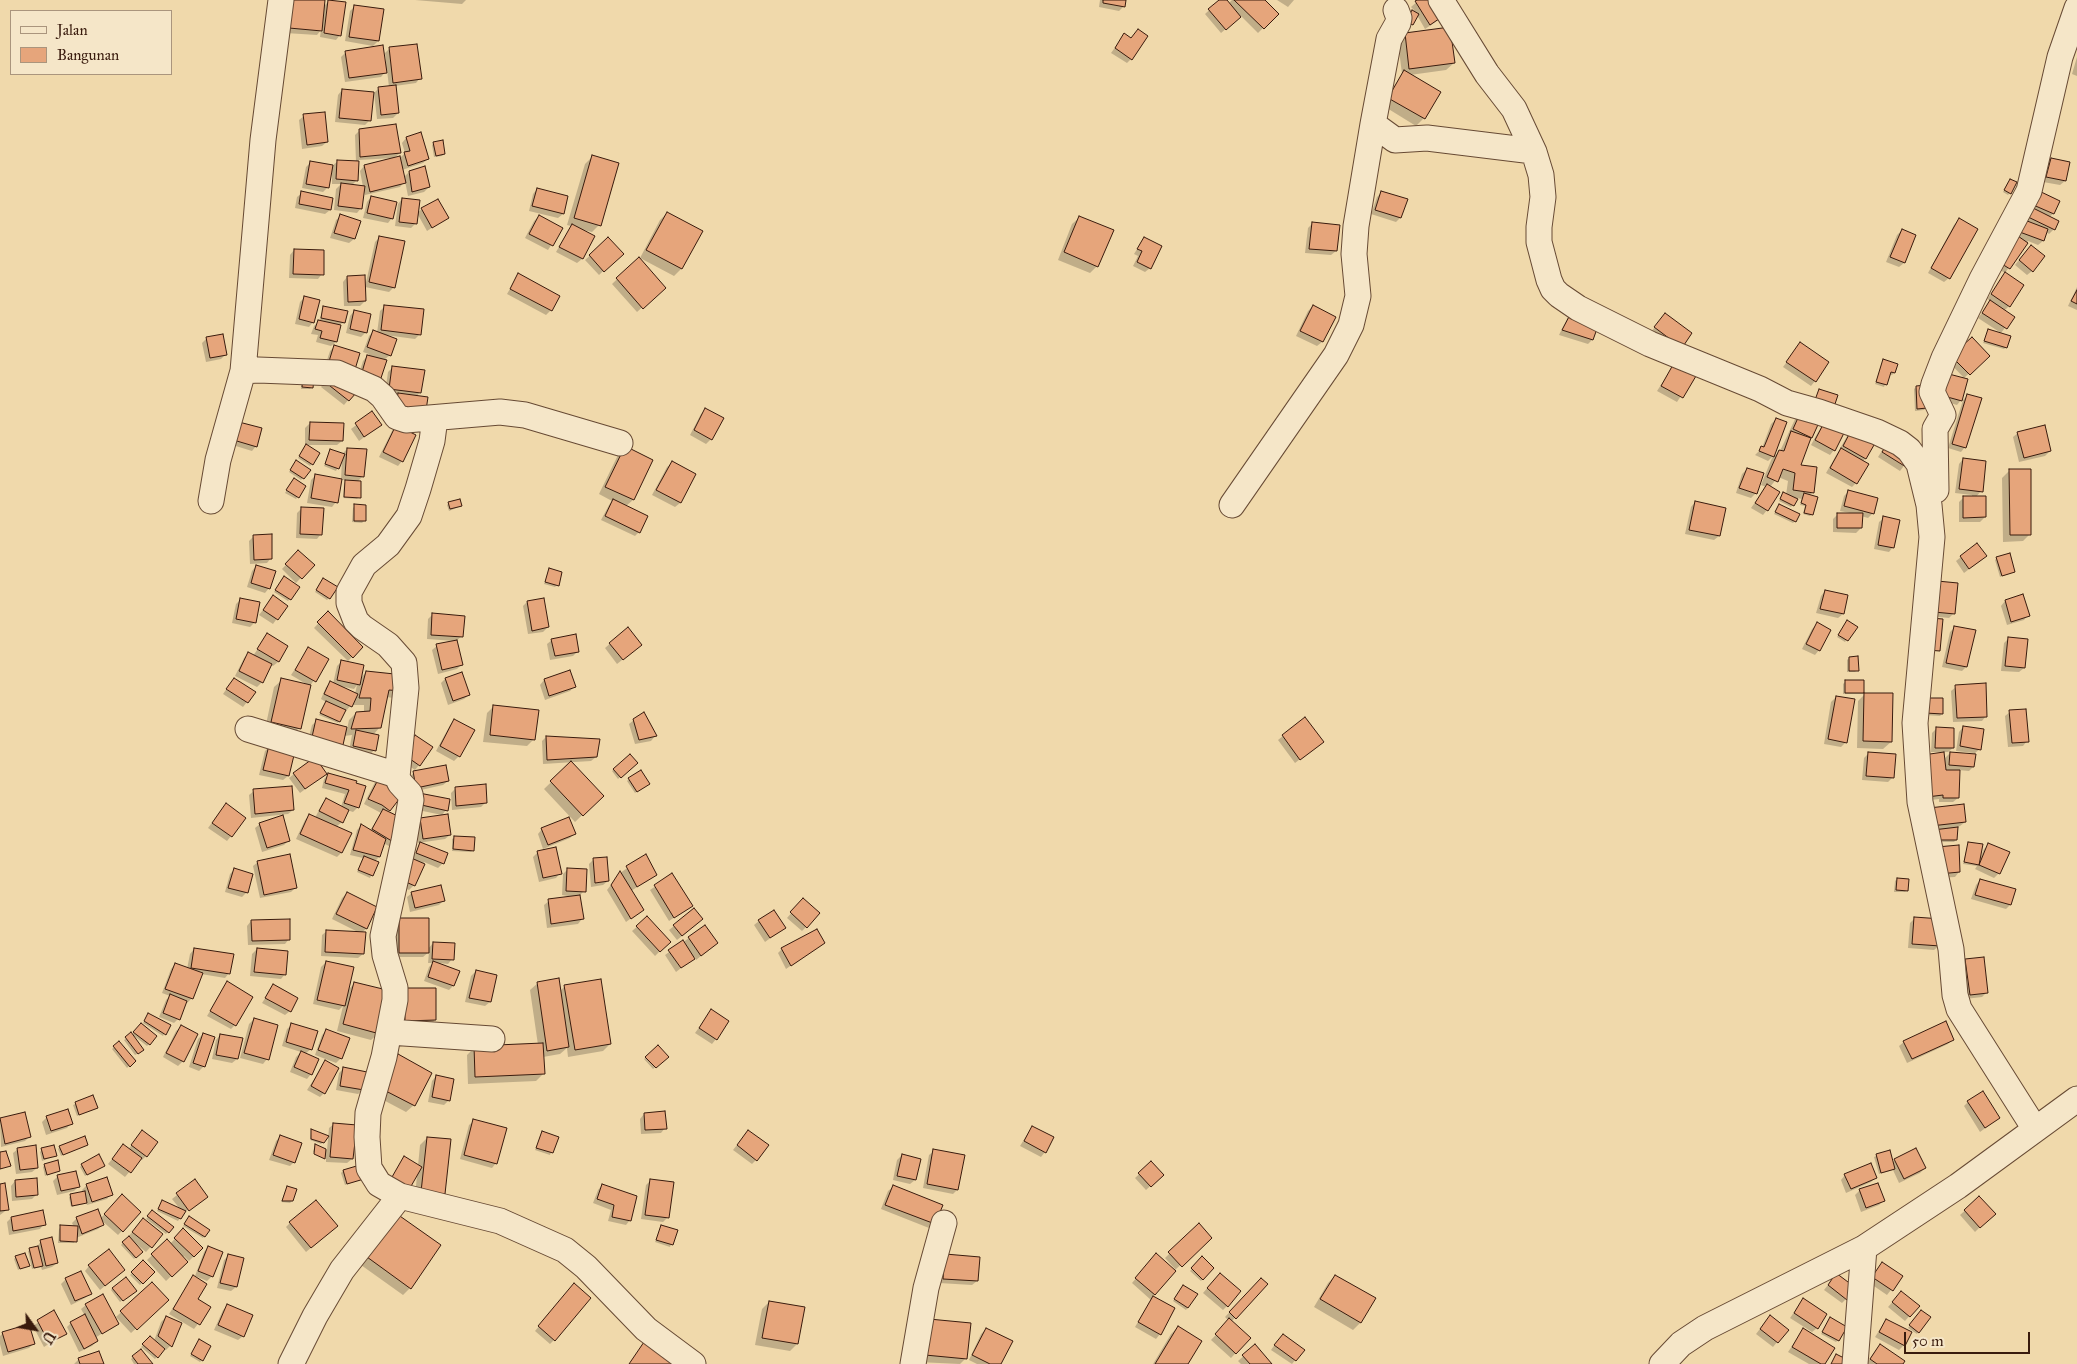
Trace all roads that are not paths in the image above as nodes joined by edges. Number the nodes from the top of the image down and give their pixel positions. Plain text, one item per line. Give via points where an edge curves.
1 (280, 0) edge
2 (1441, 0) edge
3 (2077, 8) edge
4 (1396, 10) dead end
5 (1373, 124) junction
6 (1534, 151) junction
7 (243, 371) junction
8 (435, 418) junction
9 (620, 442) dead end
10 (210, 501) dead end
11 (1232, 505) dead end
12 (1929, 572) junction
13 (248, 729) dead end
14 (397, 776) junction
15 (389, 1032) junction
16 (492, 1039) dead end
17 (2077, 1099) edge
18 (2035, 1129) junction
19 (400, 1196) junction
20 (944, 1224) dead end
21 (1864, 1248) junction
22 (291, 1364) edge
23 (693, 1364) edge
24 (913, 1364) edge
25 (1662, 1364) edge
26 (1855, 1364) edge

1 - 7 street via 262,150
2 - 6 street via 1487,74 1514,109
3 - 12 street via 2060,57 2029,190 1982,279 1934,384 1932,392 1943,415 1935,429 1936,547
4 - 5 street via 1398,23 1389,39
5 - 6 street via 1395,140 1427,138
5 - 11 street via 1356,226 1354,254 1358,296 1351,325 1336,356
6 - 12 street via 1543,196 1539,242 1553,289 1578,308 1650,344 1787,403 1865,426 1900,443 1914,456 1924,481 1932,537
7 - 8 street via 332,372 374,389 401,420
7 - 10 street
8 - 9 street via 492,412 519,414
8 - 14 street via 432,441 409,516 388,545 364,565 349,592 349,603 362,628 388,645 404,663 406,688
12 - 18 street via 1915,723 1916,745 1920,802 1951,949 1954,995 1959,1010
13 - 14 street
14 - 15 street via 411,800 382,936 395,988
15 - 16 street
15 - 19 street via 368,1113 367,1154 369,1168 379,1184
17 - 18 street
18 - 21 street via 1958,1186
19 - 22 street via 342,1270
19 - 23 street via 500,1221 565,1250 646,1329
20 - 24 street via 926,1288
21 - 25 street via 1705,1328 1681,1344
21 - 26 street

